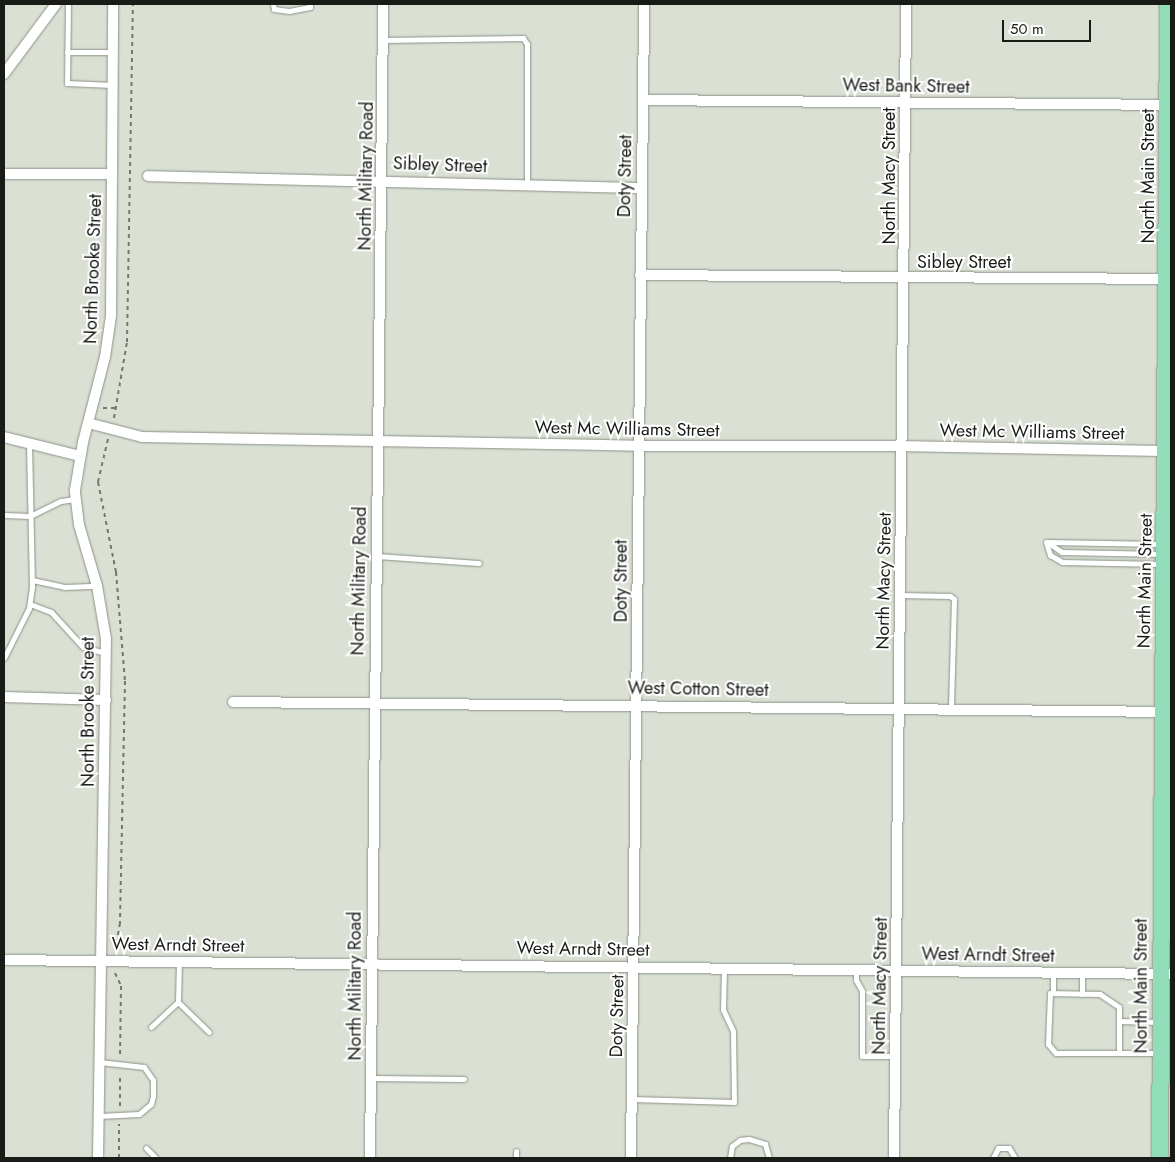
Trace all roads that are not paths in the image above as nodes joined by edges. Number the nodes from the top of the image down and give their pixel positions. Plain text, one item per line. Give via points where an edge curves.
1 (56, 4) edge
2 (68, 4) edge
3 (114, 4) edge
4 (310, 4) edge
5 (383, 4) edge
6 (644, 4) edge
7 (906, 4) edge
8 (1168, 4) edge
9 (274, 7) edge
10 (383, 40) junction
11 (67, 52) junction
12 (112, 52) junction
13 (4, 74) edge
14 (112, 85) junction
15 (643, 100) junction
16 (906, 102) junction
17 (1169, 105) junction
18 (4, 174) edge
19 (112, 174) junction
20 (148, 176) dead end
21 (382, 180) junction
22 (527, 184) junction
23 (641, 188) junction
24 (1170, 188) edge
25 (640, 275) junction
26 (904, 278) junction
27 (1168, 279) junction
28 (1169, 351) edge
29 (88, 423) junction
30 (4, 437) edge
31 (377, 441) junction
32 (30, 442) junction
33 (637, 446) junction
34 (903, 446) junction
35 (1169, 451) edge
36 (80, 456) junction
37 (75, 499) junction
38 (4, 514) edge
39 (30, 516) junction
40 (1046, 542) junction
41 (1165, 554) junction
42 (375, 556) junction
43 (479, 563) dead end
44 (32, 580) junction
45 (97, 586) junction
46 (900, 595) junction
47 (30, 604) junction
48 (106, 654) junction
49 (4, 658) edge
50 (4, 697) edge
51 (106, 700) junction
52 (232, 702) dead end
53 (373, 703) junction
54 (636, 704) junction
55 (899, 708) junction
56 (951, 709) junction
57 (1168, 712) edge
58 (1167, 815) edge
59 (4, 960) edge
60 (101, 960) junction
61 (178, 961) junction
62 (372, 963) junction
63 (634, 966) junction
64 (724, 967) junction
65 (856, 969) junction
66 (896, 970) junction
67 (1054, 972) junction
68 (1082, 972) junction
69 (1166, 974) edge
70 (1052, 993) junction
71 (1082, 994) junction
72 (178, 1002) junction
73 (1164, 1018) edge
74 (1119, 1021) junction
75 (151, 1027) dead end
76 (209, 1032) dead end
77 (1118, 1053) junction
78 (1161, 1054) junction
79 (896, 1056) junction
80 (99, 1062) junction
81 (371, 1078) junction
82 (464, 1079) dead end
83 (632, 1099) junction
84 (99, 1116) junction
85 (146, 1148) dead end
86 (516, 1151) dead end
87 (98, 1158) edge
88 (156, 1158) edge
89 (370, 1158) edge
90 (516, 1158) edge
91 (631, 1158) edge
92 (730, 1158) edge
93 (769, 1158) edge
94 (894, 1158) edge
95 (993, 1158) edge
96 (1014, 1158) edge
97 (1160, 1158) edge

1 - 13 street
2 - 11 lane
3 - 12 street, North Brooke Street
4 - 9 lane via 310,7 289,11
5 - 10 street, North Military Road
6 - 15 street, Doty Street
7 - 16 street, North Macy Street
8 - 17 main road, North Main Street
10 - 21 street, North Military Road
10 - 22 lane via 523,38 527,44
11 - 12 lane
11 - 14 lane via 67,84
12 - 14 street, North Brooke Street
14 - 19 street, North Brooke Street
15 - 16 street, West Bank Street
15 - 23 street, Doty Street
16 - 17 street, West Bank Street
16 - 26 street, North Macy Street
17 - 24 main road, North Main Street
18 - 19 street
19 - 29 street, North Brooke Street via 110,331
20 - 21 street, Sibley Street
21 - 22 street, Sibley Street
21 - 31 street, North Military Road
22 - 23 street, Sibley Street
23 - 25 street, Doty Street
24 - 27 main road, North Main Street
25 - 26 street, Sibley Street
25 - 33 street, Doty Street
26 - 27 street, Sibley Street
26 - 34 street, North Macy Street
27 - 28 main road, North Main Street
28 - 35 main road, North Main Street
29 - 31 street, West Mc Williams Street via 142,437
29 - 36 street, North Brooke Street
30 - 32 street
31 - 33 street, West Mc Williams Street
31 - 42 street, North Military Road
32 - 36 street
32 - 39 lane
33 - 34 street, West Mc Williams Street
33 - 54 street, Doty Street
34 - 35 street, West Mc Williams Street
34 - 46 street, North Macy Street
35 - 41 main road, North Main Street
36 - 37 street, North Brooke Street
37 - 39 lane via 60,501
37 - 45 street, North Brooke Street
38 - 39 lane
39 - 44 lane
40 - 41 lane
40 - 41 lane via 1062,552
40 - 41 lane via 1050,555 1062,562
41 - 57 main road, North Main Street
42 - 43 lane
42 - 53 street, North Military Road
44 - 45 lane via 64,587
44 - 47 lane
45 - 48 street, North Brooke Street
46 - 55 street, North Macy Street
46 - 56 lane via 950,596 954,599
47 - 48 lane via 51,612 83,647
47 - 49 lane
48 - 51 street, North Brooke Street
50 - 51 street
51 - 60 street, North Brooke Street
52 - 53 street, West Cotton Street
53 - 54 street, West Cotton Street
53 - 62 street, North Military Road
54 - 55 street, West Cotton Street
54 - 63 street, Doty Street
55 - 56 street, West Cotton Street
55 - 66 street, North Macy Street
56 - 57 street, West Cotton Street
57 - 58 main road, North Main Street
58 - 69 main road, North Main Street
59 - 60 street, West Arndt Street
60 - 61 street, West Arndt Street
60 - 80 street, North Brooke Street
61 - 62 street, West Arndt Street
61 - 72 lane
62 - 63 street, West Arndt Street
62 - 81 street, North Military Road
63 - 64 street, West Arndt Street
63 - 83 street, Doty Street
64 - 65 street, West Arndt Street
64 - 83 lane via 723,1010 733,1031 734,1102
65 - 66 street, West Arndt Street
65 - 79 lane via 856,980 862,991 862,1056
66 - 67 street, West Arndt Street
66 - 79 street, North Macy Street
67 - 68 street, West Arndt Street
67 - 70 lane
68 - 69 street, West Arndt Street
68 - 71 lane
69 - 73 main road, North Main Street
70 - 71 lane
70 - 77 lane via 1048,1044 1056,1052
71 - 74 lane via 1100,994 1114,1003 1118,1007
72 - 75 lane
72 - 76 lane
73 - 74 lane
73 - 78 main road, North Main Street
74 - 77 lane
77 - 78 lane
78 - 97 main road, North Main Street
79 - 94 street, North Macy Street
80 - 84 street, North Brooke Street
80 - 84 lane via 136,1063 150,1072 153,1096 145,1110 119,1116
81 - 82 lane
81 - 89 street, North Military Road
83 - 91 street, Doty Street
84 - 87 street, North Brooke Street
85 - 88 lane
86 - 90 lane
92 - 93 lane via 732,1146 749,1139 764,1144
95 - 96 lane via 998,1148 1009,1148

